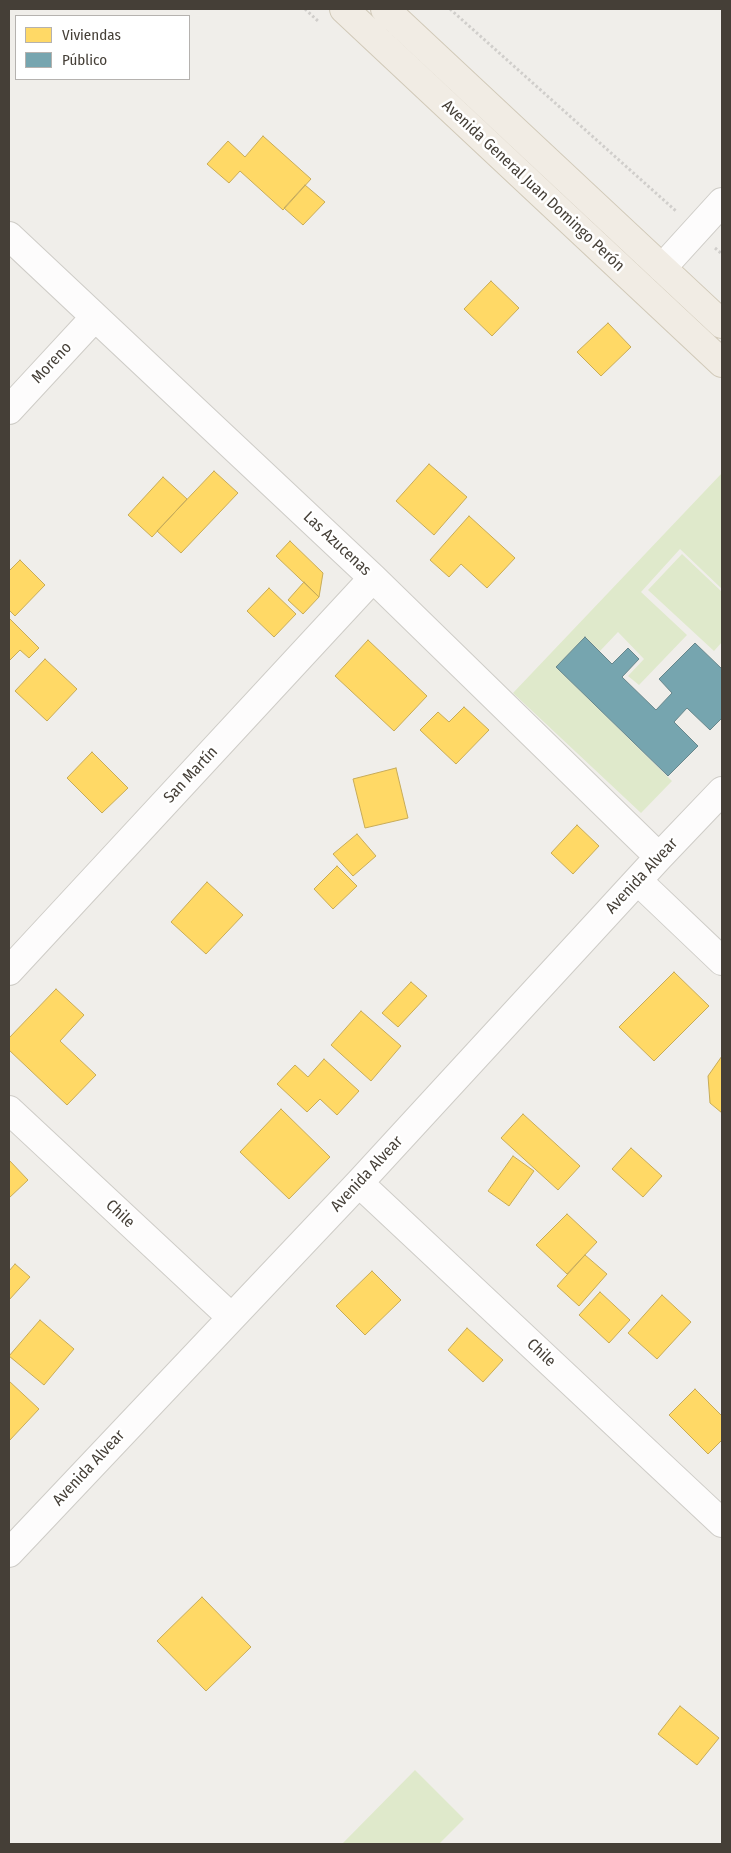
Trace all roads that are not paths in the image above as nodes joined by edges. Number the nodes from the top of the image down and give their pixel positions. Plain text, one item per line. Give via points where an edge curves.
1 (344, 9) edge
2 (387, 9) edge
3 (722, 202) edge
4 (9, 236) edge
5 (662, 268) junction
6 (96, 317) junction
7 (722, 324) edge
8 (722, 363) edge
9 (9, 410) edge
10 (373, 578) junction
11 (722, 791) edge
12 (659, 857) junction
13 (638, 881) junction
14 (722, 960) edge
15 (9, 971) edge
16 (9, 1110) edge
17 (359, 1183) junction
18 (231, 1317) junction
19 (718, 1511) edge
20 (9, 1553) edge

1 - 8 main road, Avenida General Juan Domingo Perón
2 - 5 main road, Avenida General Juan Domingo Perón
3 - 5 street
4 - 6 street, Las Azucenas
5 - 7 main road, Avenida General Juan Domingo Perón
6 - 9 street, Moreno
6 - 10 street, Las Azucenas
10 - 12 street, Las Azucenas
10 - 15 street, San Martín
11 - 12 street, Avenida Alvear
12 - 13 street, Avenida Alvear
13 - 14 street
13 - 17 street, Avenida Alvear
16 - 18 street, Chile
17 - 18 street, Avenida Alvear
17 - 19 street, Chile
18 - 20 street, Avenida Alvear

